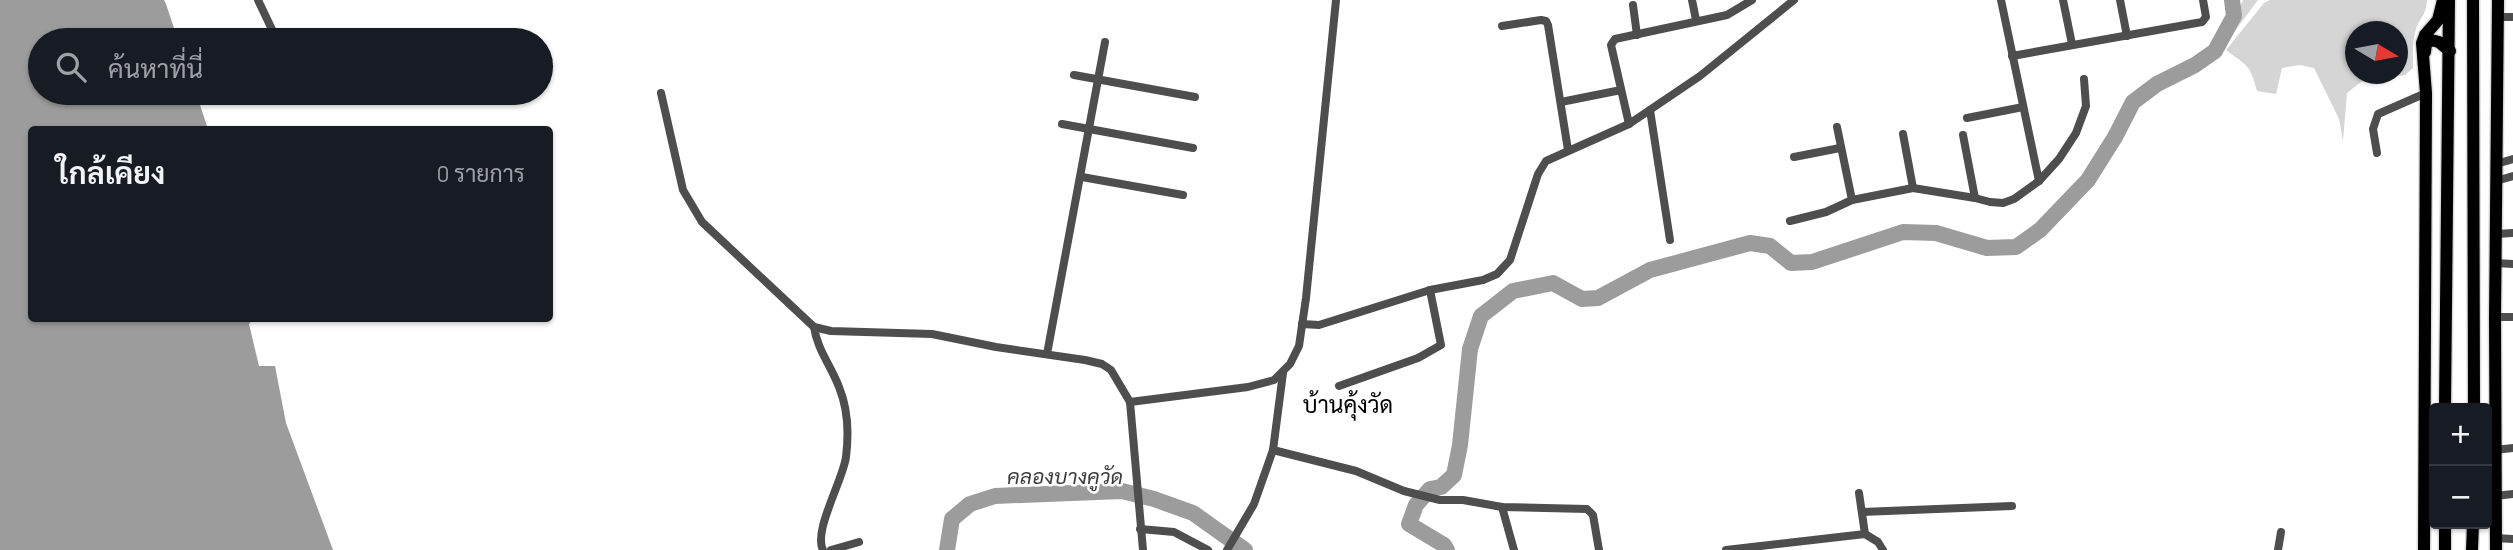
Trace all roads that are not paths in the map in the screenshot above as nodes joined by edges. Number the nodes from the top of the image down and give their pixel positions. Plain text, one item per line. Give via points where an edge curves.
1 (258, 0) edge
2 (1336, 0) edge
3 (1692, 0) edge
4 (1752, 0) edge
5 (2001, 0) edge
6 (2063, 0) edge
7 (2120, 0) edge
8 (2203, 0) edge
9 (2443, 0) edge
10 (2449, 0) edge
11 (1790, 1) edge
12 (1744, 2) edge
13 (2474, 2) edge
14 (1633, 5) dead end
15 (2497, 6) edge
16 (2513, 17) edge
17 (1696, 20) junction
18 (1502, 26) dead end
19 (271, 28) edge
20 (1637, 34) junction
21 (2127, 36) junction
22 (1105, 42) dead end
23 (2072, 44) junction
24 (2449, 51) junction
25 (2012, 56) junction
26 (2424, 60) junction
27 (1074, 75) dead end
28 (1099, 79) junction
29 (2084, 79) dead end
30 (1621, 90) junction
31 (661, 93) dead end
32 (2426, 93) junction
33 (1195, 97) dead end
34 (1561, 102) junction
35 (2023, 107) junction
36 (1650, 110) junction
37 (1967, 118) dead end
38 (1062, 124) dead end
39 (1629, 124) junction
40 (1837, 127) dead end
41 (1090, 129) junction
42 (1903, 134) dead end
43 (1962, 135) dead end
44 (1194, 148) dead end
45 (1840, 148) junction
46 (1568, 150) junction
47 (2377, 153) dead end
48 (1794, 157) dead end
49 (2513, 159) edge
50 (2496, 164) junction
51 (2513, 176) edge
52 (1082, 177) junction
53 (2039, 181) junction
54 (2496, 181) junction
55 (1913, 188) junction
56 (1183, 195) dead end
57 (1975, 198) junction
58 (1852, 200) junction
59 (1790, 221) dead end
60 (2513, 233) edge
61 (2496, 234) junction
62 (1670, 240) dead end
63 (2495, 263) junction
64 (2513, 264) edge
65 (1430, 290) junction
66 (2495, 317) junction
67 (2513, 317) edge
68 (1302, 324) junction
69 (814, 327) junction
70 (1047, 354) junction
71 (1283, 373) junction
72 (1339, 386) dead end
73 (1130, 402) junction
74 (2445, 403) edge
75 (2474, 403) edge
76 (2513, 448) edge
77 (1273, 450) junction
78 (2495, 450) junction
79 (1859, 493) dead end
80 (2513, 494) edge
81 (2495, 496) junction
82 (2012, 506) dead end
83 (1502, 507) junction
84 (1861, 512) junction
85 (2445, 529) edge
86 (2473, 529) edge
87 (1140, 530) junction
88 (2281, 532) dead end
89 (1865, 534) junction
90 (2513, 539) edge
91 (859, 542) dead end
92 (2496, 544) edge
93 (823, 550) edge
94 (831, 550) edge
95 (1143, 550) edge
96 (1208, 550) edge
97 (1227, 550) edge
98 (1514, 550) edge
99 (1599, 550) edge
100 (1726, 550) edge
101 (1883, 550) edge
102 (2278, 550) edge
103 (2424, 550) edge
104 (2445, 550) edge
105 (2472, 550) edge

1 - 19 street
2 - 68 street
3 - 17 street
4 - 12 street
5 - 25 street
6 - 23 street
7 - 21 street
8 - 21 street via 2206,17 2202,22
9 - 26 main road via 2438,20 2422,43
10 - 24 main road
11 - 36 street
12 - 17 street via 1727,15
13 - 75 main road
14 - 20 street
15 - 16 street
15 - 50 main road
17 - 20 street
18 - 34 street via 1546,21
20 - 30 street via 1615,39 1611,45
21 - 23 street
22 - 28 street
23 - 25 street
24 - 26 main road via 2431,40
24 - 74 main road
25 - 35 street
26 - 32 main road
27 - 28 street
28 - 33 street
28 - 41 street
29 - 53 street via 2084,117 2059,159
30 - 34 street
30 - 39 street
31 - 69 street via 683,190 702,222
32 - 47 street via 2378,114 2373,129
32 - 103 main road
34 - 46 street
35 - 37 street
35 - 53 street
36 - 39 street
36 - 62 street
38 - 41 street
39 - 46 street
40 - 45 street
41 - 44 street
41 - 52 street
42 - 55 street
43 - 57 street
45 - 48 street
45 - 58 street
46 - 65 street via 1546,161 1538,174 1510,260 1497,274
49 - 50 street
50 - 54 main road
51 - 54 street
52 - 56 street
52 - 70 street
53 - 57 street via 2003,203
54 - 61 main road
55 - 57 street
55 - 58 street
58 - 59 street
60 - 61 street
61 - 63 main road
63 - 64 street
63 - 66 main road
65 - 68 street via 1319,325
65 - 72 street via 1441,345
66 - 67 street
66 - 78 main road
68 - 71 street via 1299,346
69 - 70 street via 914,332
69 - 93 street via 847,411 846,458 820,538
70 - 73 street via 1102,364 1111,370
71 - 73 street via 1248,387
71 - 77 street
73 - 87 street
76 - 78 street
77 - 83 street via 1356,471 1404,491
77 - 97 street via 1254,504
78 - 81 main road
79 - 84 street
80 - 81 street
81 - 92 main road
82 - 84 street
83 - 98 street
83 - 99 street via 1587,509 1593,515
84 - 89 street
85 - 104 main road
86 - 105 main road
87 - 95 street
87 - 96 street via 1174,532
88 - 102 street
89 - 100 street
89 - 101 street
90 - 92 street
91 - 94 street

